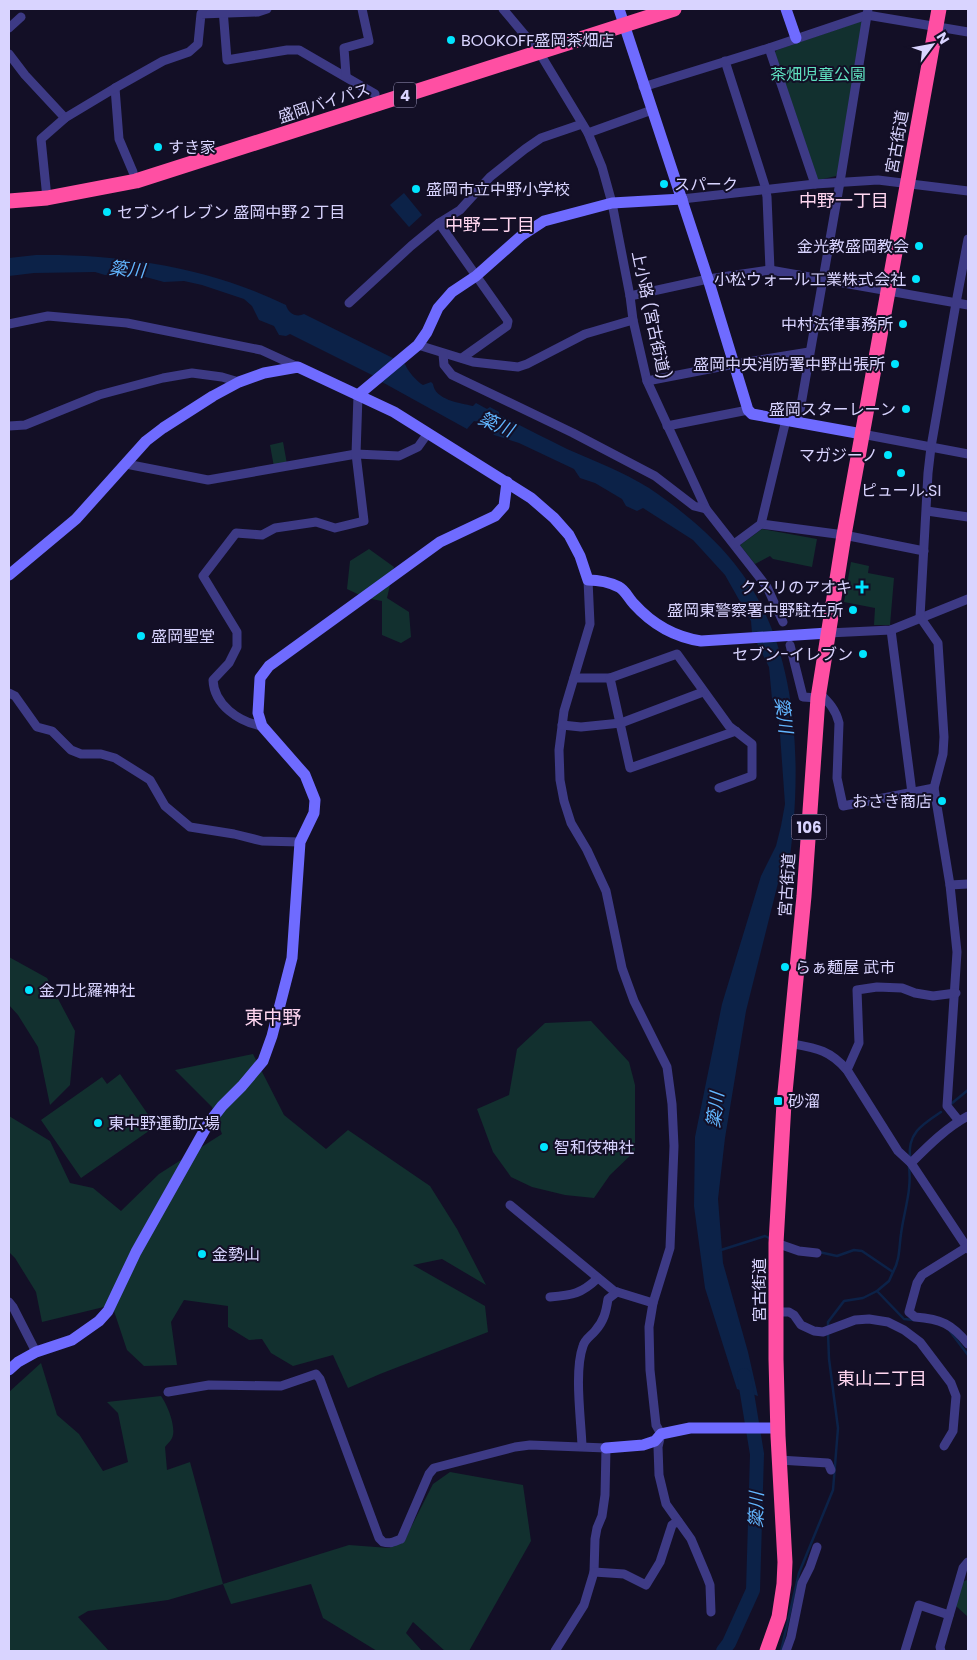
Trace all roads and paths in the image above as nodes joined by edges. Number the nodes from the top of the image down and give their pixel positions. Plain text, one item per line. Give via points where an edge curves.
1 (267, 9) edge
2 (362, 9) edge
3 (504, 9) edge
4 (644, 9) edge
5 (674, 9) edge
6 (786, 9) edge
7 (940, 9) edge
8 (224, 11) edge
9 (868, 12) edge
10 (621, 16) edge
11 (21, 17) dead end
12 (936, 27) junction
13 (9, 28) edge
14 (968, 32) edge
15 (796, 38) junction
16 (536, 47) junction
17 (769, 48) junction
18 (9, 54) edge
19 (725, 61) junction
20 (346, 75) junction
21 (643, 87) junction
22 (115, 88) junction
23 (375, 94) junction
24 (652, 110) junction
25 (66, 118) junction
26 (582, 124) junction
27 (588, 133) junction
28 (133, 172) junction
29 (840, 182) junction
30 (908, 182) junction
31 (814, 184) junction
32 (765, 190) junction
33 (968, 191) edge
34 (9, 193) edge
35 (46, 194) junction
36 (682, 199) junction
37 (9, 201) edge
38 (612, 204) junction
39 (439, 223) junction
40 (968, 239) edge
41 (770, 270) junction
42 (476, 276) junction
43 (708, 279) junction
44 (822, 280) junction
45 (889, 291) junction
46 (630, 296) junction
47 (349, 303) dead end
48 (956, 303) junction
49 (968, 305) edge
50 (633, 320) junction
51 (9, 324) edge
52 (413, 349) junction
53 (809, 352) junction
54 (443, 354) junction
55 (462, 358) junction
56 (735, 364) junction
57 (298, 368) junction
58 (648, 381) junction
59 (239, 382) junction
60 (358, 395) junction
61 (748, 410) junction
62 (792, 421) junction
63 (9, 426) edge
64 (667, 426) junction
65 (428, 434) junction
66 (862, 434) junction
67 (931, 447) junction
68 (356, 454) junction
69 (968, 454) edge
70 (126, 464) junction
71 (507, 482) junction
72 (706, 509) junction
73 (926, 510) junction
74 (968, 517) edge
75 (761, 524) junction
76 (844, 535) junction
77 (734, 544) junction
78 (924, 551) junction
79 (9, 575) edge
80 (588, 580) junction
81 (968, 599) edge
82 (920, 617) junction
83 (783, 622) dead end
84 (891, 630) junction
85 (828, 633) junction
86 (790, 645) dead end
87 (574, 678) junction
88 (610, 678) junction
89 (703, 692) junction
90 (9, 693) edge
91 (818, 695) junction
92 (622, 723) junction
93 (262, 726) junction
94 (562, 726) junction
95 (736, 731) junction
96 (719, 788) dead end
97 (934, 788) junction
98 (912, 793) junction
99 (300, 842) junction
100 (968, 884) edge
101 (950, 886) junction
102 (956, 993) junction
103 (788, 1043) junction
104 (847, 1070) junction
105 (968, 1116) edge
106 (959, 1121) junction
107 (911, 1163) junction
108 (510, 1205) dead end
109 (776, 1243) junction
110 (968, 1248) edge
111 (817, 1253) dead end
112 (598, 1278) junction
113 (617, 1292) junction
114 (550, 1297) dead end
115 (9, 1302) edge
116 (653, 1303) junction
117 (776, 1312) junction
118 (968, 1344) edge
119 (36, 1352) junction
120 (9, 1370) edge
121 (168, 1392) dead end
122 (771, 1428) junction
123 (660, 1434) junction
124 (582, 1446) junction
125 (944, 1446) dead end
126 (606, 1448) junction
127 (779, 1460) junction
128 (831, 1470) dead end
129 (678, 1521) junction
130 (817, 1547) dead end
131 (966, 1568) edge
132 (594, 1572) junction
133 (711, 1612) dead end
134 (949, 1615) junction
135 (554, 1651) edge
136 (767, 1651) edge
137 (786, 1651) edge
138 (905, 1651) edge
139 (941, 1651) edge

1 - 8 street via 258,12
2 - 20 street via 369,41 344,48
3 - 16 street, 上小路 (宮古街道)
4 - 10 highway, 盛岡バイパス / 4
5 - 10 highway, 盛岡バイパス / 4
6 - 15 street
7 - 12 highway, 宮古街道 / 106
8 - 20 street via 227,60 299,50
8 - 22 street via 200,14 198,44 189,52
9 - 12 street
9 - 15 street
9 - 29 street
10 - 16 highway, 盛岡バイパス / 4
10 - 21 street
11 - 13 street
12 - 14 street
12 - 30 highway, 宮古街道 / 106
15 - 17 street
16 - 23 highway, 盛岡バイパス / 4
16 - 26 street, 上小路 (宮古街道)
16 - 35 highway, 盛岡バイパス / 4 via 136,181
17 - 19 street
17 - 31 street
18 - 25 street
19 - 21 street
19 - 32 street
20 - 23 street
21 - 24 street
22 - 25 street
22 - 28 street via 119,139
23 - 28 highway, 盛岡バイパス / 4
24 - 27 street
24 - 36 street
25 - 35 street via 41,139
26 - 27 street, 上小路 (宮古街道)
26 - 39 street via 538,139 490,177 460,210
27 - 38 street, 上小路 (宮古街道)
28 - 35 highway, 盛岡バイパス / 4
29 - 30 street
29 - 31 street
29 - 44 street
30 - 33 street
30 - 45 highway, 宮古街道 / 106
31 - 32 street
32 - 36 street
32 - 41 street
34 - 35 highway, 盛岡バイパス / 4
35 - 37 highway, 盛岡バイパス / 4
36 - 38 street
36 - 43 street
38 - 42 street via 544,221 521,236
38 - 46 street, 上小路 (宮古街道)
39 - 42 street
39 - 47 street
40 - 48 street
41 - 43 street
41 - 44 street
42 - 52 street via 452,292 438,308 427,332
42 - 55 street via 508,321 507,326
43 - 46 street
43 - 56 street
44 - 45 street
44 - 53 street
45 - 48 street
45 - 66 highway, 宮古街道 / 106
46 - 50 street, 上小路 (宮古街道)
48 - 49 street
48 - 67 street
50 - 55 street via 585,334 518,367
50 - 58 street, 上小路 (宮古街道)
51 - 57 street via 48,316 127,323 260,350
52 - 54 street
52 - 60 street
53 - 56 street
53 - 62 street
54 - 55 street
54 - 72 street via 444,365 452,375 655,476 694,506
56 - 58 street
56 - 61 street
57 - 59 street via 264,373
57 - 60 street
58 - 64 street, 上小路 (宮古街道)
59 - 63 street via 222,376 192,373 163,378 99,395 25,425
59 - 70 street via 163,428 146,441
60 - 65 street via 394,412
60 - 68 street
61 - 62 street via 752,414
61 - 64 street
62 - 66 street
62 - 75 street
64 - 72 street, 上小路 (宮古街道)
65 - 68 street via 418,447 399,456
65 - 71 street
66 - 67 street
66 - 76 highway, 宮古街道 / 106
67 - 69 street
67 - 73 street
68 - 70 street via 208,480
68 - 93 street via 364,521 335,528 316,522 274,528 262,535 236,533 203,576 236,632 237,647 229,663 214,680 214,691 222,704 237,717
70 - 79 street via 76,519
71 - 80 street via 531,498 569,535
71 - 93 street via 504,506 495,516 440,542 268,666 260,678 258,713
72 - 77 street, 上小路 (宮古街道)
73 - 74 street
73 - 78 street
75 - 76 street
75 - 77 street
76 - 78 street
76 - 85 highway, 宮古街道 / 106
77 - 83 street, 上小路 (宮古街道) via 767,587
78 - 82 street
80 - 85 street via 621,588 650,619 684,639 730,640
80 - 87 street via 590,624
81 - 82 street
82 - 84 street
82 - 97 street via 938,643 944,737
84 - 85 street
84 - 98 street
85 - 91 highway, 宮古街道 / 106
86 - 91 street via 803,698
87 - 88 street
87 - 94 street
88 - 89 street via 676,654
88 - 92 street
89 - 92 street
89 - 95 street
90 - 99 street via 15,696 37,727 52,730 70,750 115,758 150,780 165,806 190,826 262,841
91 - 98 street via 830,704 839,723 837,778 843,806
91 - 103 highway, 宮古街道 / 106 via 804,896
92 - 94 street
92 - 95 street via 630,768
93 - 99 street via 305,775 311,787 314,812
94 - 116 street via 559,750 564,801 571,823 606,891 622,968 634,1001 667,1067 674,1146 670,1248
95 - 96 street via 752,744 752,776
97 - 98 street
97 - 101 street
99 - 119 street via 292,958 263,1061 208,1124 136,1252 108,1311 72,1340
100 - 101 street
101 - 102 street via 957,952
102 - 104 street via 934,996 902,988 857,990 859,1043
102 - 106 street via 947,1106
103 - 104 street via 826,1051
103 - 109 highway, 宮古街道 / 106
104 - 107 street via 898,1151
105 - 106 street
106 - 107 street
107 - 110 street
108 - 112 street
109 - 111 street
109 - 117 highway, 宮古街道 / 106
110 - 118 street via 922,1275 909,1312 915,1317 946,1323
112 - 113 street
112 - 114 street via 578,1294
113 - 116 street
113 - 124 street via 608,1300 607,1313 586,1340 581,1355
115 - 119 street
116 - 123 street via 649,1327 650,1370 656,1425
117 - 122 highway, 宮古街道 / 106
117 - 125 street via 789,1312 800,1325 822,1332 854,1320 888,1322 920,1342 951,1383 956,1396 952,1431
119 - 120 street
121 - 124 street via 208,1385 281,1386 316,1374 379,1538 386,1543 401,1539 434,1468 515,1447
122 - 123 street via 690,1428
122 - 127 highway, 宮古街道 / 106
123 - 126 street via 655,1441 643,1445
123 - 129 street via 660,1485 666,1504
124 - 126 street
126 - 132 street via 605,1495 595,1539
127 - 128 street via 828,1463
127 - 136 highway, 宮古街道 / 106 via 784,1584 779,1617
129 - 132 street via 672,1525 660,1562 646,1585 624,1574
129 - 133 street via 691,1539 710,1585
130 - 137 street via 802,1583
131 - 134 street
132 - 135 street via 584,1605
134 - 138 street via 918,1605
134 - 139 street

